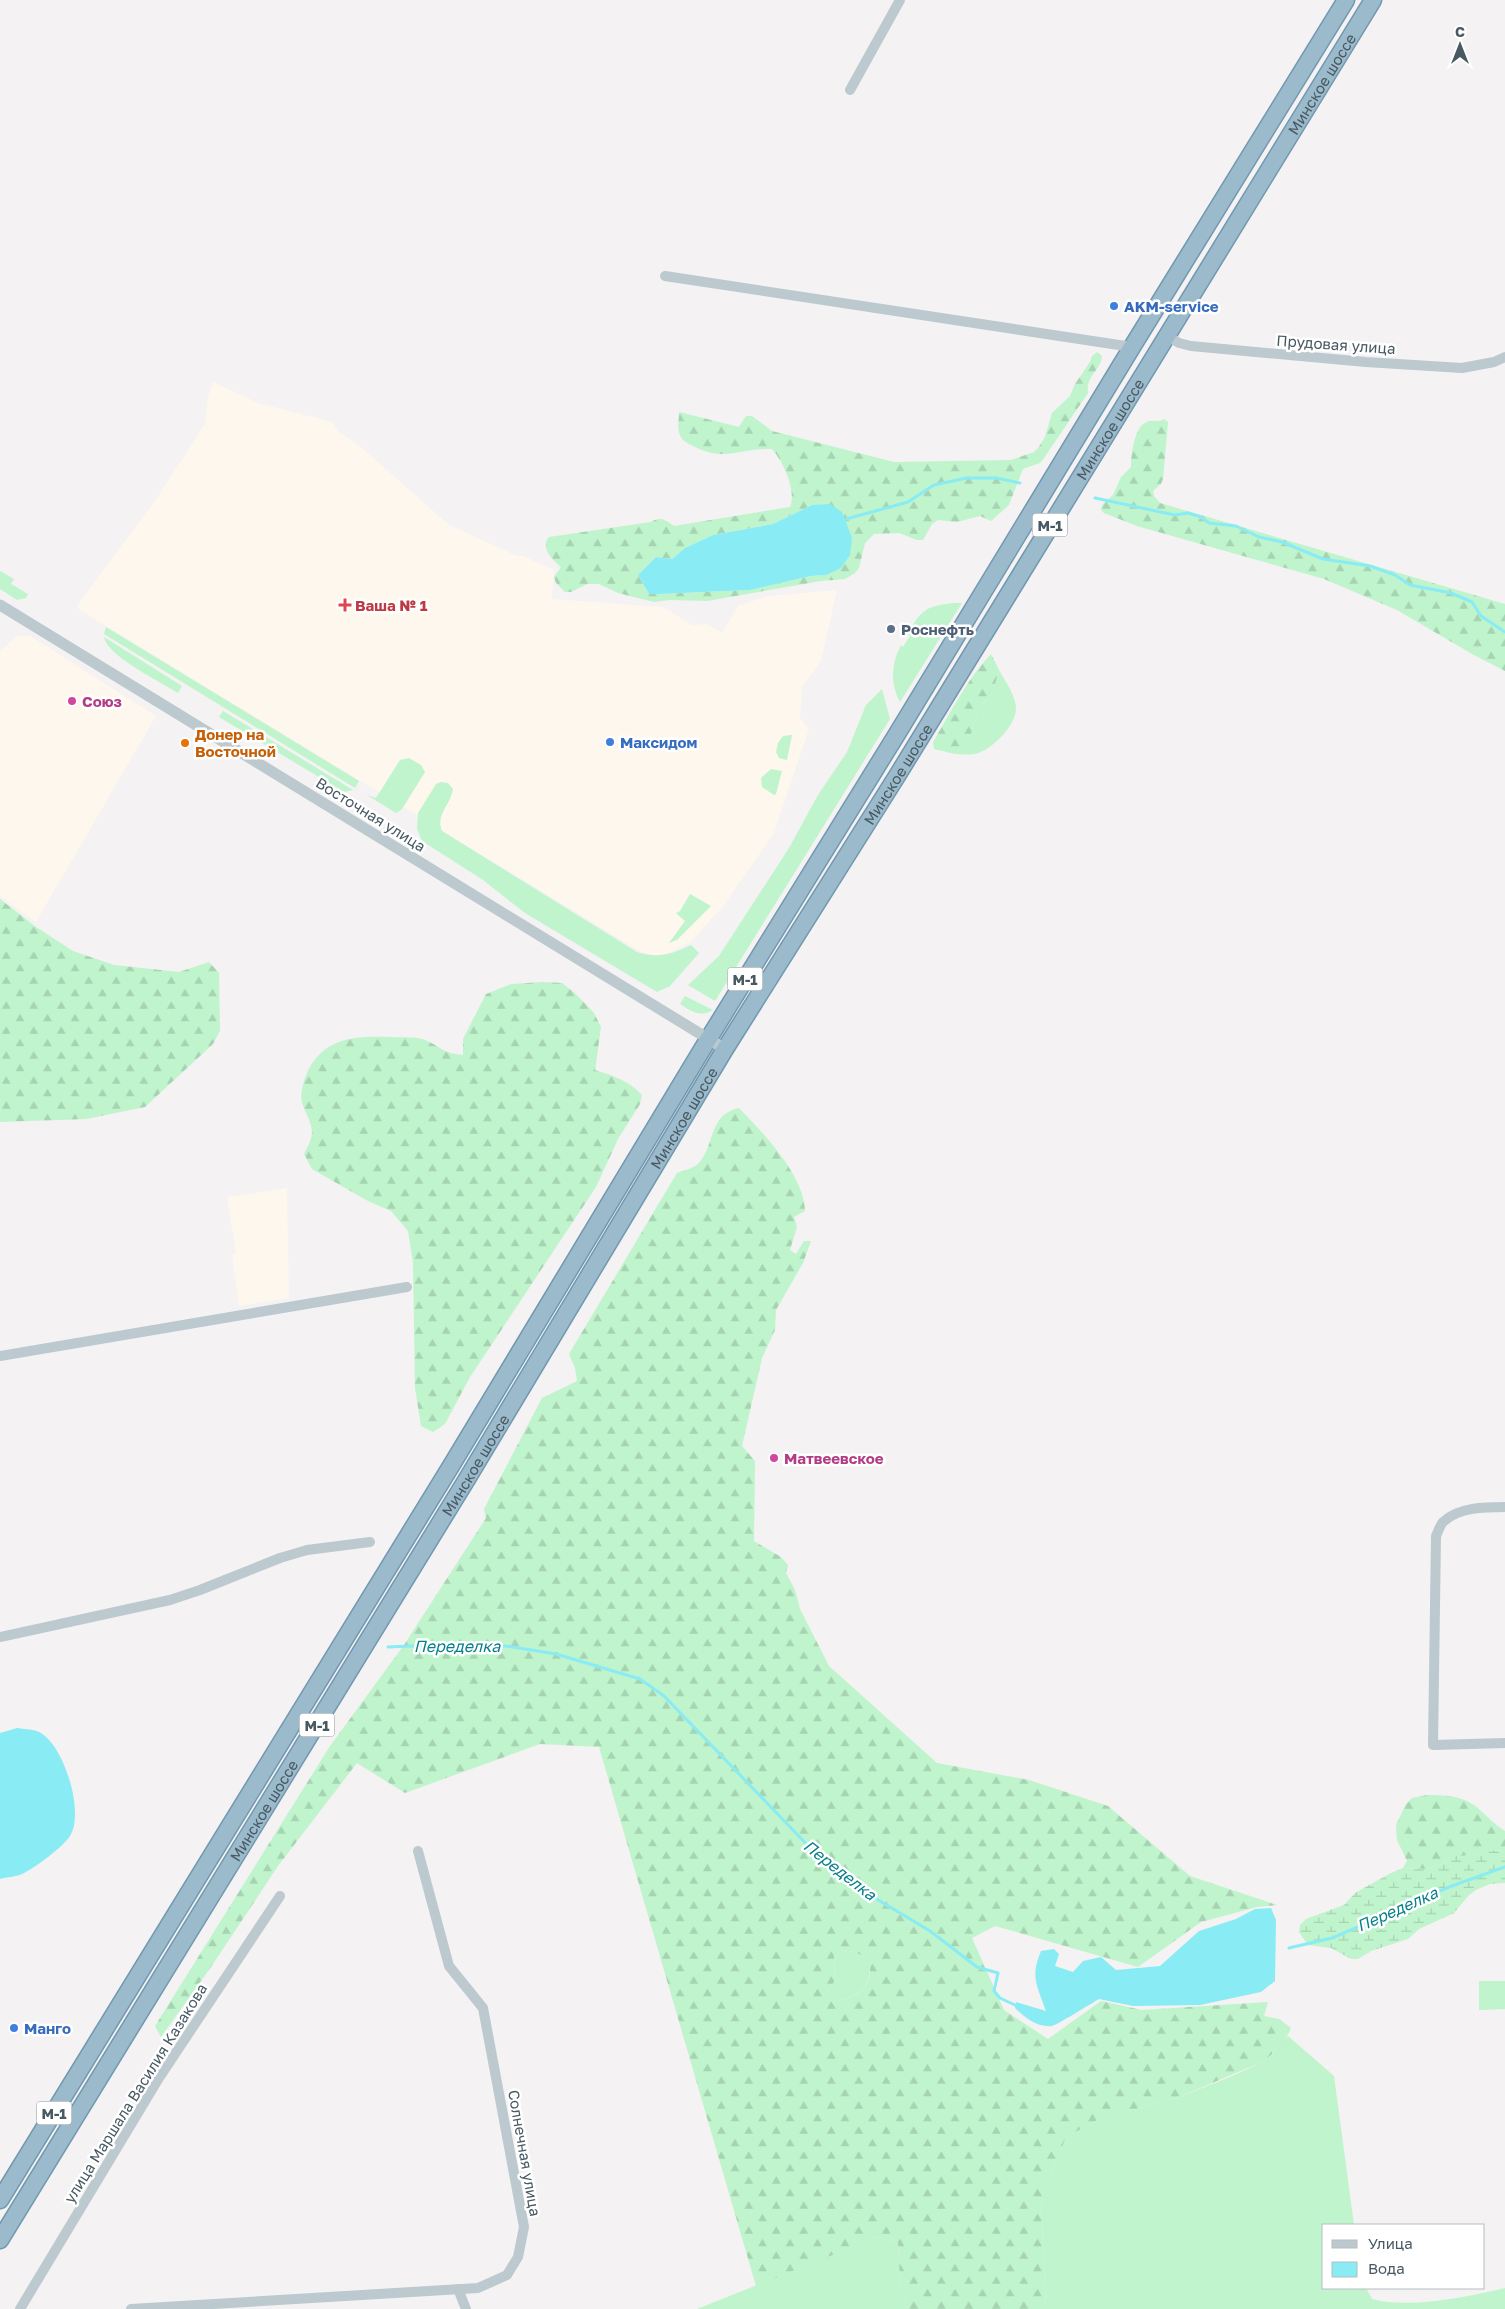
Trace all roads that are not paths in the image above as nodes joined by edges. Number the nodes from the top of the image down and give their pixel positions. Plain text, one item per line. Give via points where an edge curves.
1 (900, 0) edge
2 (1346, 0) edge
3 (1373, 0) edge
4 (850, 90) dead end
5 (665, 276) dead end
6 (1166, 335) junction
7 (1132, 347) junction
8 (1505, 357) edge
9 (0, 606) edge
10 (708, 1038) junction
11 (725, 1049) junction
12 (407, 1287) dead end
13 (0, 1356) edge
14 (1505, 1507) edge
15 (370, 1542) dead end
16 (1, 1634) edge
17 (1505, 1743) edge
18 (418, 1852) dead end
19 (280, 1896) dead end
20 (0, 2200) edge
21 (0, 2240) edge
22 (458, 2289) junction
23 (171, 2308) edge
24 (20, 2309) edge
25 (131, 2309) edge
26 (466, 2309) edge

1 - 4 street
2 - 7 highway, Минское шоссе / М-1
3 - 6 highway, Минское шоссе / М-1
5 - 7 street
6 - 8 street, Прудовая улица via 1191,346 1462,368
6 - 11 highway, Минское шоссе / М-1 via 897,776
7 - 10 highway, Минское шоссе / М-1
9 - 10 street, Восточная улица
10 - 11 street, Восточная улица
10 - 20 highway, Минское шоссе / М-1 via 456,1458
11 - 21 highway, Минское шоссе / М-1 via 457,1496
12 - 13 street
14 - 17 street via 1481,1508 1454,1515 1442,1522 1436,1536 1433,1745
15 - 16 street via 307,1550 170,1600
18 - 22 street, Солнечная улица via 449,1966 483,2008 524,2227 518,2257 507,2275 478,2288
19 - 24 street, улица Маршала Василия Казакова via 159,2078
22 - 23 street, Солнечная улица
22 - 26 street
23 - 25 street, Солнечная улица

